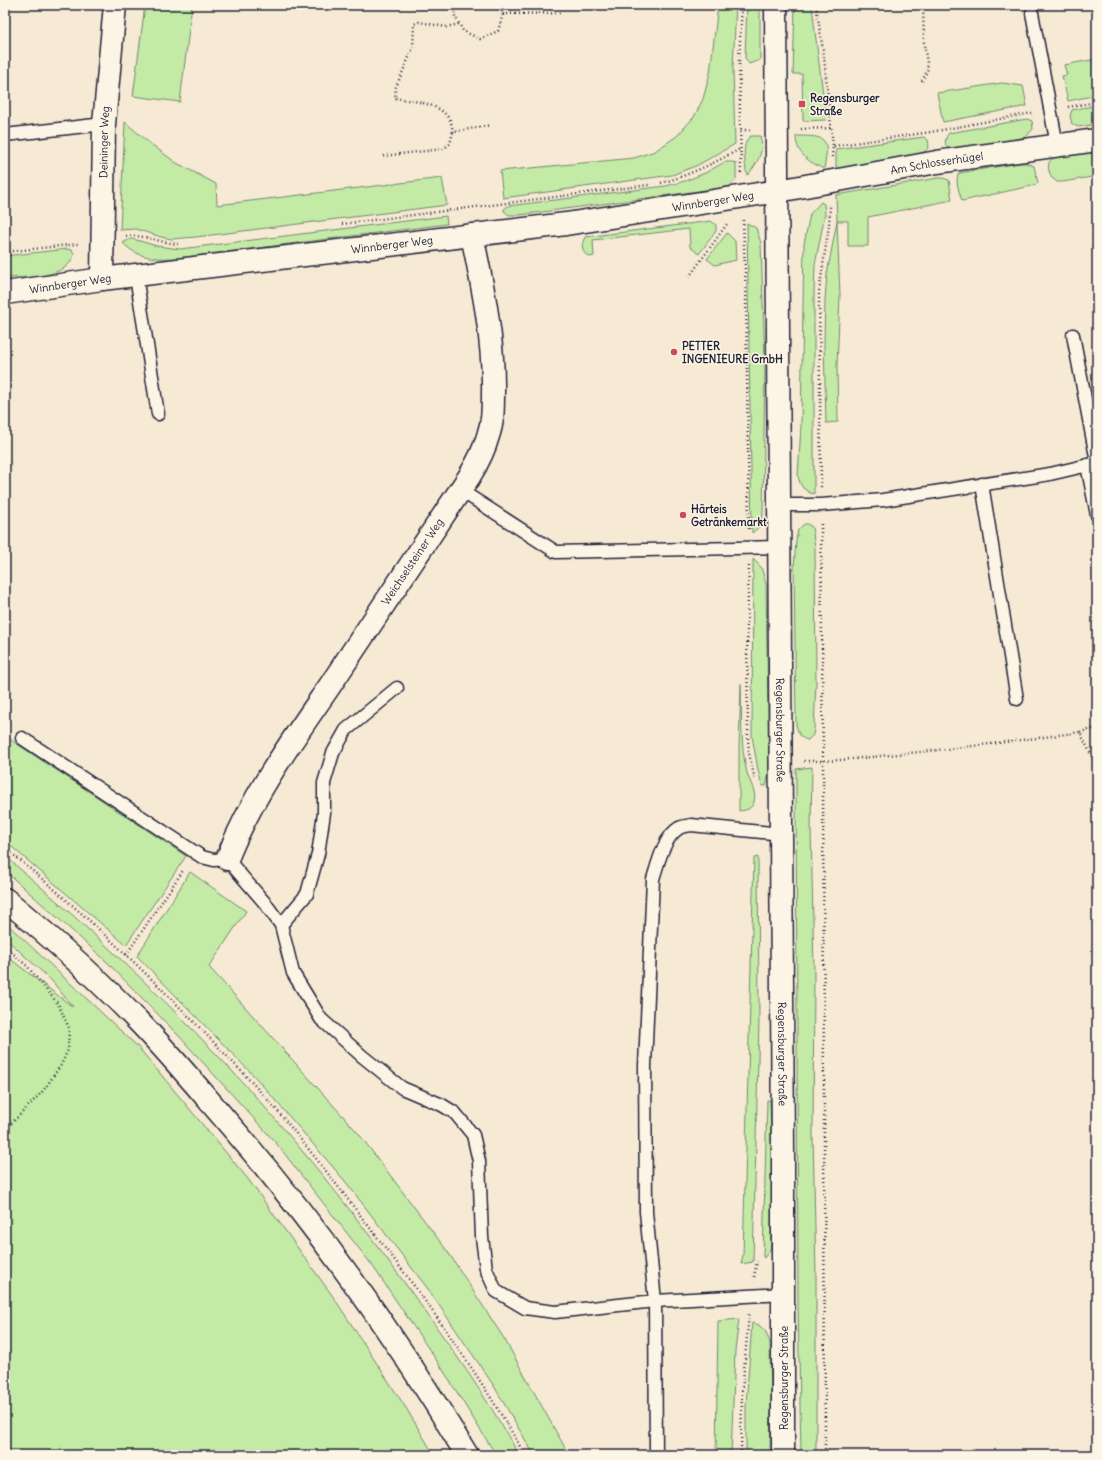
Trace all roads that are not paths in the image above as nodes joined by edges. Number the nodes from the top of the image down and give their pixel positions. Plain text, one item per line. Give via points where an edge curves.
1 (115, 5) edge
2 (776, 5) edge
3 (1032, 13) dead end
4 (104, 124) junction
5 (5, 135) edge
6 (1097, 140) edge
7 (1057, 145) junction
8 (778, 192) junction
9 (472, 236) junction
10 (136, 276) junction
11 (102, 279) junction
12 (5, 293) edge
13 (1073, 334) dead end
14 (158, 414) dead end
15 (1094, 463) edge
16 (982, 484) junction
17 (460, 490) junction
18 (779, 505) junction
19 (1097, 515) edge
20 (780, 547) junction
21 (398, 688) dead end
22 (1017, 698) dead end
23 (22, 738) dead end
24 (782, 834) junction
25 (227, 859) junction
26 (5, 898) edge
27 (281, 924) junction
28 (784, 1294) junction
29 (655, 1301) junction
30 (467, 1455) edge
31 (656, 1455) edge
32 (784, 1455) edge

1 - 4 main road, Deininger Weg
2 - 8 main road, Regensburger Straße
3 - 7 lane
4 - 5 lane
4 - 11 main road, Deininger Weg
6 - 7 main road, Am Schlosserhügel
7 - 8 main road, Am Schlosserhügel via 937,162
8 - 9 main road, Winnberger Weg
8 - 18 main road, Regensburger Straße
9 - 10 main road, Winnberger Weg
9 - 17 main road, Weichselsteiner Weg via 491,337 493,412 489,435 480,457
10 - 11 main road, Winnberger Weg
10 - 14 lane
11 - 12 main road, Winnberger Weg
13 - 15 lane
15 - 16 lane via 1050,474
15 - 19 lane
16 - 18 lane via 883,500
16 - 22 lane
17 - 20 lane via 556,552
17 - 25 main road, Weichselsteiner Weg via 280,758 249,810
18 - 20 main road, Regensburger Straße
20 - 24 main road, Regensburger Straße
21 - 27 lane via 346,730 333,753 324,783 324,813 318,854 307,894
23 - 25 lane via 195,853 208,860
24 - 28 main road, Regensburger Straße
24 - 29 lane via 691,825 679,828 668,839 653,879 645,1066 646,1212
25 - 27 lane
26 - 30 main road via 90,973 139,1022 279,1183 399,1346
27 - 29 lane via 293,973 321,1019 402,1088 455,1113 473,1135 478,1161 486,1269 496,1291 525,1308 555,1312
28 - 29 lane
28 - 32 main road, Regensburger Straße
29 - 31 lane

